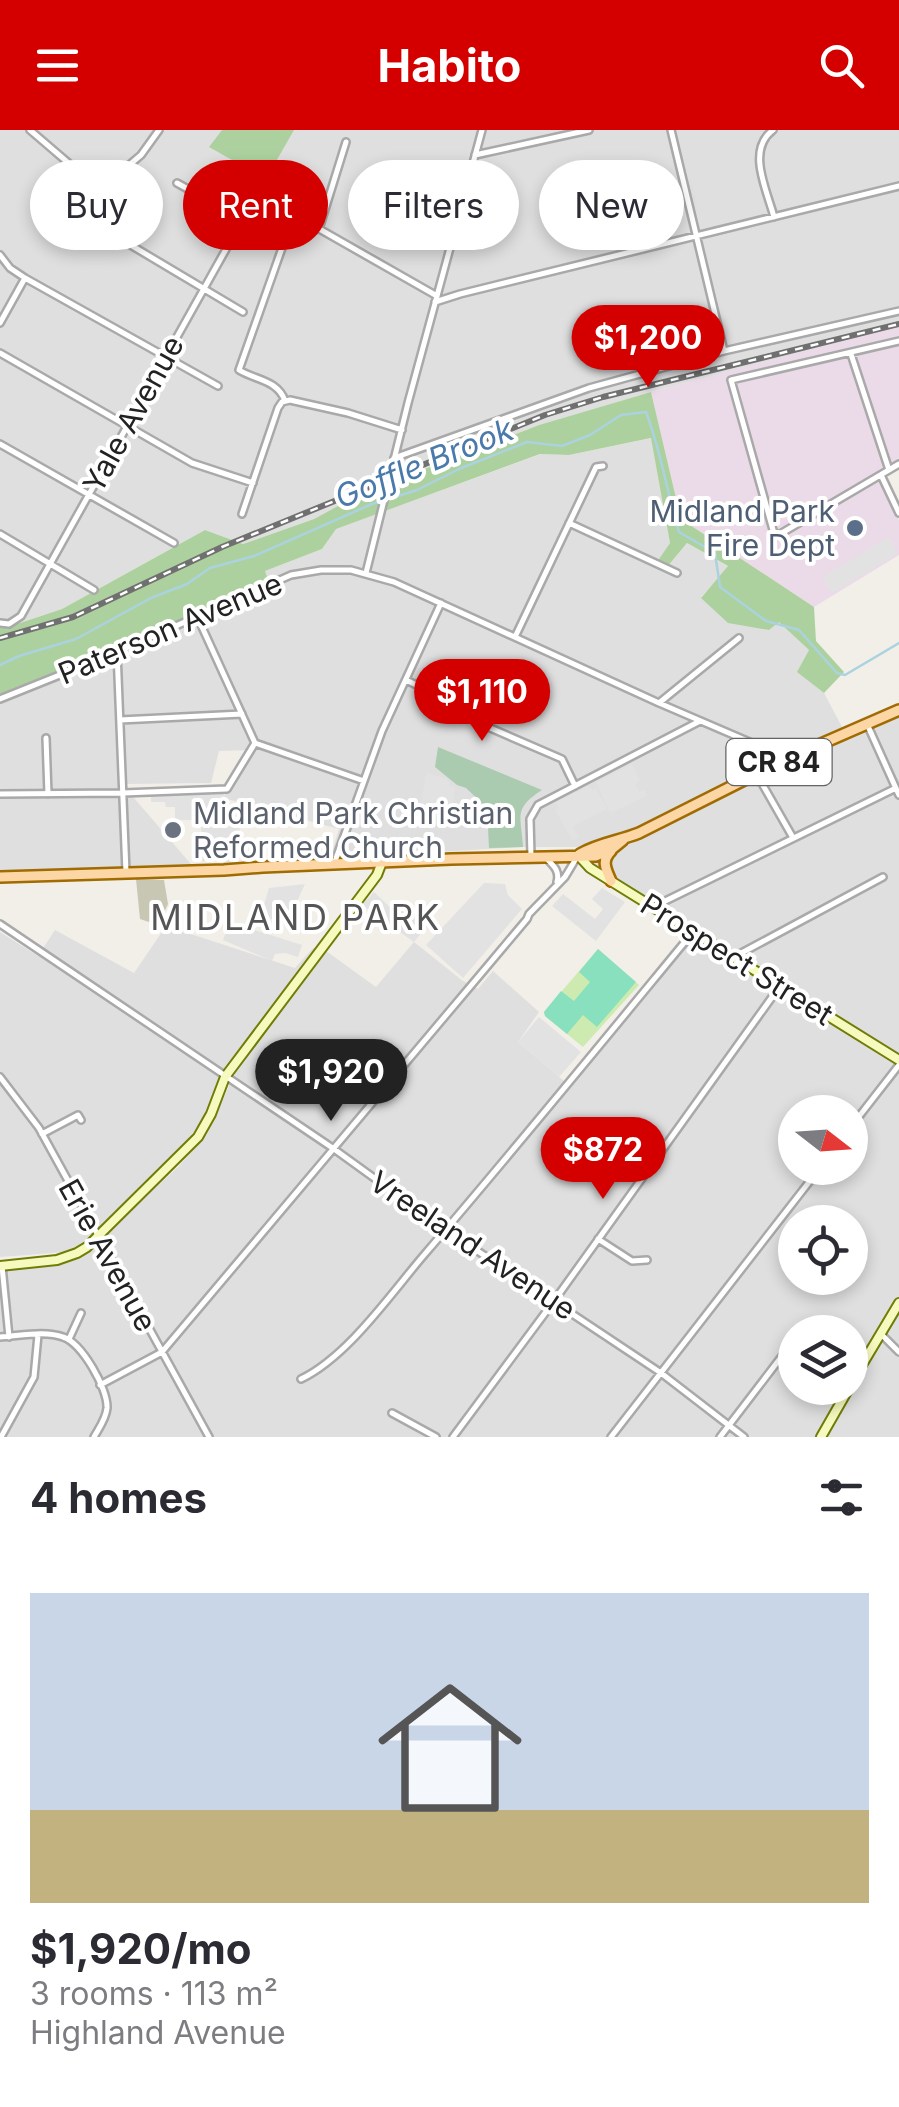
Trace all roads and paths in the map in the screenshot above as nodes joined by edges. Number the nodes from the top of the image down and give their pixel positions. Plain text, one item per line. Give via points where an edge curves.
1 (30, 130) edge
2 (159, 130) edge
3 (482, 130) edge
4 (589, 130) edge
5 (671, 130) edge
6 (773, 130) edge
7 (346, 142) dead end
8 (475, 155) junction
9 (65, 160) edge
10 (134, 160) edge
11 (177, 183) dead end
12 (183, 186) edge
13 (899, 186) edge
14 (328, 200) edge
15 (774, 217) junction
16 (328, 234) edge
17 (698, 236) junction
18 (139, 250) edge
19 (224, 250) edge
20 (281, 250) edge
21 (0, 255) edge
22 (26, 278) junction
23 (203, 288) junction
24 (436, 300) junction
25 (899, 310) edge
26 (243, 312) dead end
27 (0, 323) edge
28 (899, 341) edge
29 (0, 352) edge
30 (724, 352) junction
31 (851, 353) junction
32 (165, 356) junction
33 (218, 386) dead end
34 (285, 400) junction
35 (126, 426) junction
36 (402, 430) junction
37 (0, 444) edge
38 (394, 458) junction
39 (899, 464) edge
40 (603, 466) dead end
41 (888, 470) junction
42 (881, 474) junction
43 (252, 483) junction
44 (89, 494) junction
45 (899, 512) edge
46 (242, 514) dead end
47 (569, 523) junction
48 (0, 534) edge
49 (174, 542) dead end
50 (50, 563) junction
51 (366, 573) junction
52 (678, 573) dead end
53 (94, 590) dead end
54 (441, 603) junction
55 (197, 616) junction
56 (0, 623) edge
57 (515, 637) junction
58 (739, 638) dead end
59 (118, 652) junction
60 (406, 680) junction
61 (0, 700) edge
62 (658, 703) junction
63 (899, 710) edge
64 (242, 714) junction
65 (120, 720) junction
66 (702, 721) junction
67 (867, 724) junction
68 (46, 738) dead end
69 (255, 743) junction
70 (782, 761) junction
71 (756, 774) junction
72 (364, 781) junction
73 (575, 786) junction
74 (898, 791) edge
75 (0, 794) edge
76 (48, 794) junction
77 (123, 794) junction
78 (793, 837) junction
79 (623, 840) junction
80 (612, 849) junction
81 (530, 856) junction
82 (544, 856) junction
83 (578, 856) junction
84 (382, 862) junction
85 (334, 864) junction
86 (126, 872) junction
87 (0, 877) edge
88 (883, 877) dead end
89 (611, 881) junction
90 (557, 883) junction
91 (653, 907) junction
92 (0, 924) edge
93 (694, 932) junction
94 (734, 956) junction
95 (780, 986) junction
96 (899, 1062) edge
97 (0, 1077) edge
98 (225, 1077) junction
99 (868, 1104) edge
100 (81, 1120) dead end
101 (42, 1134) junction
102 (334, 1149) junction
103 (807, 1185) edge
104 (446, 1230) junction
105 (98, 1237) junction
106 (598, 1239) junction
107 (647, 1260) dead end
108 (1, 1266) edge
109 (554, 1301) junction
110 (899, 1302) edge
111 (80, 1313) dead end
112 (880, 1333) junction
113 (38, 1335) junction
114 (0, 1337) edge
115 (9, 1337) junction
116 (68, 1339) junction
117 (162, 1352) junction
118 (899, 1352) edge
119 (868, 1354) edge
120 (778, 1361) edge
121 (662, 1373) junction
122 (301, 1380) dead end
123 (100, 1385) junction
124 (839, 1405) edge
125 (392, 1413) dead end
126 (728, 1426) junction
127 (1, 1437) edge
128 (94, 1437) edge
129 (209, 1437) edge
130 (436, 1437) edge
131 (453, 1437) edge
132 (611, 1437) edge
133 (720, 1437) edge
134 (744, 1437) edge
135 (821, 1437) edge

1 - 9 street
2 - 10 street
3 - 8 street
4 - 8 street
5 - 17 street
6 - 15 street via 759,158
7 - 14 street
8 - 24 street
11 - 12 street
13 - 15 street
15 - 17 street
16 - 24 street
17 - 24 street
17 - 30 street
18 - 23 street
19 - 23 street, Yale Avenue
20 - 34 street via 239,370 275,385
21 - 22 street
22 - 27 street
22 - 32 street
23 - 26 street
23 - 32 street, Yale Avenue
24 - 36 street
25 - 30 street
28 - 31 street
29 - 35 street
30 - 38 street via 554,399
31 - 41 street
31 - 42 street via 731,380 775,537
32 - 33 street
32 - 35 street, Yale Avenue
34 - 36 street
34 - 43 street
35 - 43 street via 192,463
35 - 44 street, Yale Avenue
36 - 38 street
37 - 44 street
38 - 51 street
39 - 41 street
40 - 47 street via 596,467
41 - 42 street
42 - 45 street
43 - 46 street
44 - 49 street
44 - 50 street, Yale Avenue
47 - 52 street
47 - 57 street
48 - 50 street
50 - 53 street
50 - 56 street, Yale Avenue via 18,620
51 - 54 street, Paterson Avenue
51 - 55 street, Paterson Avenue via 291,575
54 - 57 street, Paterson Avenue
54 - 60 street
55 - 59 street, Paterson Avenue
55 - 64 street
57 - 62 street, Paterson Avenue
58 - 62 street
59 - 61 street, Paterson Avenue
59 - 65 street
60 - 72 street
60 - 73 street via 452,702 474,722 562,759
62 - 66 street, Paterson Avenue
63 - 67 main road, CR 84
64 - 65 street
64 - 69 street
65 - 77 street
66 - 70 street, Paterson Avenue
66 - 73 street
67 - 70 main road, CR 84
67 - 74 street
68 - 76 street
69 - 72 street
69 - 77 street via 227,788
70 - 71 main road, CR 84
71 - 78 street
71 - 79 main road, CR 84
72 - 85 street
73 - 81 street via 534,808
74 - 78 street
75 - 76 street
76 - 77 street
77 - 86 street
78 - 91 street
79 - 80 main road, CR 84
79 - 83 main road, CR 84
80 - 83 main road, CR 84
80 - 89 main road via 604,863
81 - 82 main road, CR 84
81 - 84 main road, CR 84
82 - 83 main road, CR 84
82 - 90 street via 559,875
83 - 89 street, Prospect Street
83 - 90 street
84 - 85 main road, CR 84
84 - 98 street
85 - 86 main road, CR 84
86 - 87 main road, CR 84
88 - 94 street
89 - 91 street, Prospect Street
90 - 102 street
91 - 93 street, Prospect Street
92 - 98 street, Vreeland Avenue
93 - 94 street, Prospect Street
93 - 104 street
94 - 95 street, Prospect Street
95 - 96 street, Prospect Street
95 - 106 street
96 - 99 street
97 - 101 street, Erie Avenue
98 - 102 street, Vreeland Avenue
98 - 105 street via 198,1137
100 - 101 street via 78,1115
101 - 105 street, Erie Avenue
102 - 104 street, Vreeland Avenue
102 - 117 street
103 - 121 street
104 - 109 street, Vreeland Avenue
104 - 122 street via 343,1350
105 - 108 street via 67,1258
105 - 117 street, Erie Avenue
106 - 107 street via 632,1261
106 - 109 street
108 - 115 street
109 - 121 street, Vreeland Avenue
109 - 131 street
110 - 112 street
111 - 116 street
112 - 118 street
112 - 119 street
113 - 115 street
113 - 116 street
113 - 127 street via 34,1378
114 - 115 street
116 - 123 street
117 - 123 street
117 - 129 street, Erie Avenue
120 - 126 street
121 - 126 street, Vreeland Avenue
121 - 132 street
123 - 128 street via 107,1410
124 - 135 street
125 - 130 street
126 - 133 street
126 - 134 street, Vreeland Avenue

